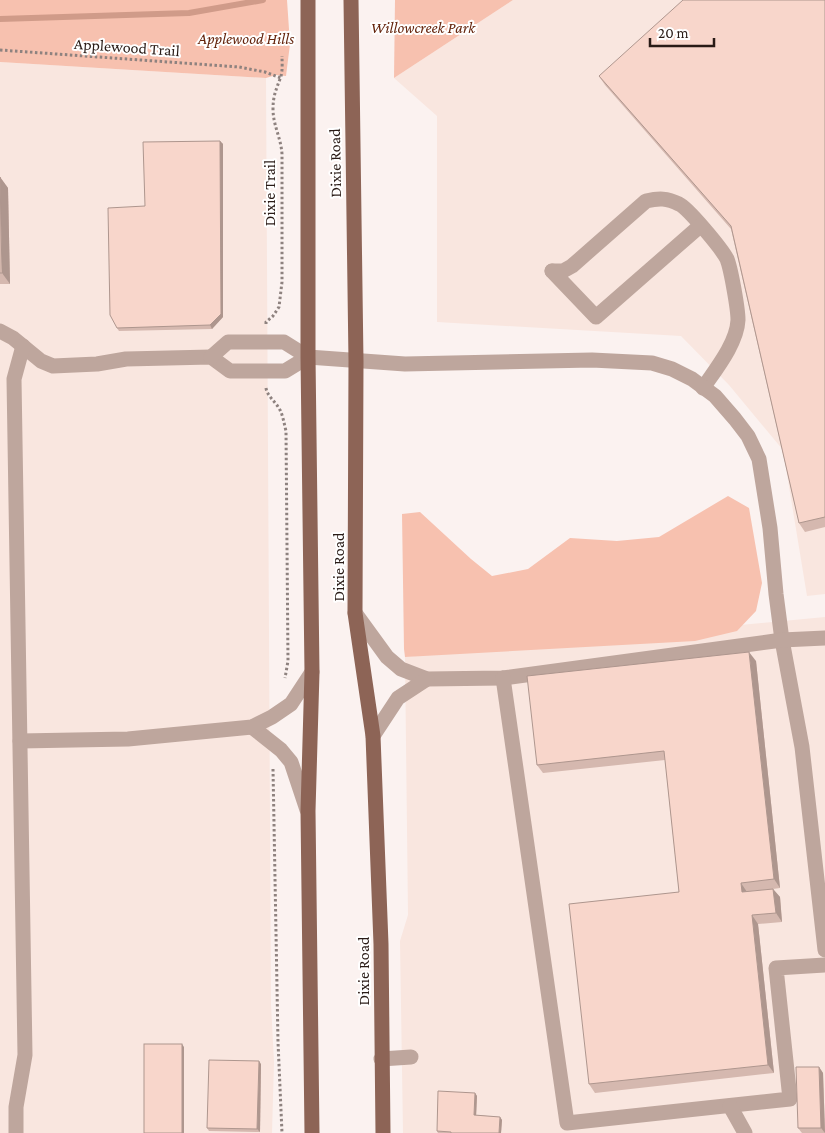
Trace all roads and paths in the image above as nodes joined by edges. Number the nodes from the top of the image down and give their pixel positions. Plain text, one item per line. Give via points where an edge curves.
1 (308, 0) edge
2 (351, 0) edge
3 (0, 50) edge
4 (282, 56) dead end
5 (281, 78) junction
6 (700, 226) junction
7 (266, 327) dead end
8 (0, 332) edge
9 (23, 346) junction
10 (211, 357) junction
11 (308, 357) junction
12 (356, 361) junction
13 (703, 388) junction
14 (355, 613) junction
15 (825, 638) edge
16 (782, 640) junction
17 (312, 672) junction
18 (504, 678) junction
19 (427, 680) junction
20 (252, 727) junction
21 (372, 736) junction
22 (20, 740) junction
23 (308, 812) junction
24 (825, 950) edge
25 (825, 965) edge
26 (411, 1058) dead end
27 (381, 1059) junction
28 (730, 1106) junction
29 (16, 1133) edge
30 (312, 1133) edge
31 (383, 1133) edge
32 (745, 1133) edge

1 - 11 main road, Dixie Road
2 - 12 main road, Dixie Road
3 - 5 path, Applewood Trail via 239,67
4 - 5 path, Dixie Trail
5 - 7 path, Dixie Trail via 274,91 273,119 282,154 282,282 279,307 266,322
6 - 6 street via 682,205 659,198 646,201 572,266 563,271 552,271 596,317
6 - 13 street via 728,261 738,320 724,357
8 - 9 street
9 - 10 street via 53,366 126,359
9 - 22 street via 14,379
10 - 11 street via 230,371 285,371
10 - 11 street via 228,342 284,342
11 - 12 street
11 - 17 main road, Dixie Road
12 - 13 street via 405,364 592,360 652,363 672,369
12 - 14 main road, Dixie Road
13 - 16 street via 735,419 759,459
14 - 19 street via 386,657 401,669
14 - 21 main road, Dixie Road
15 - 16 street
16 - 18 street
16 - 24 street via 802,747
17 - 20 street via 291,704
17 - 23 main road, Dixie Road
18 - 19 street
18 - 28 street via 568,1123
19 - 21 street via 398,698
20 - 22 street via 128,739
20 - 23 street via 291,762
21 - 27 main road, Dixie Road via 380,925
22 - 29 street via 25,1055 16,1107
23 - 30 main road, Dixie Road
25 - 28 street via 776,968 790,1099
26 - 27 street
27 - 31 main road, Dixie Road
28 - 32 street

